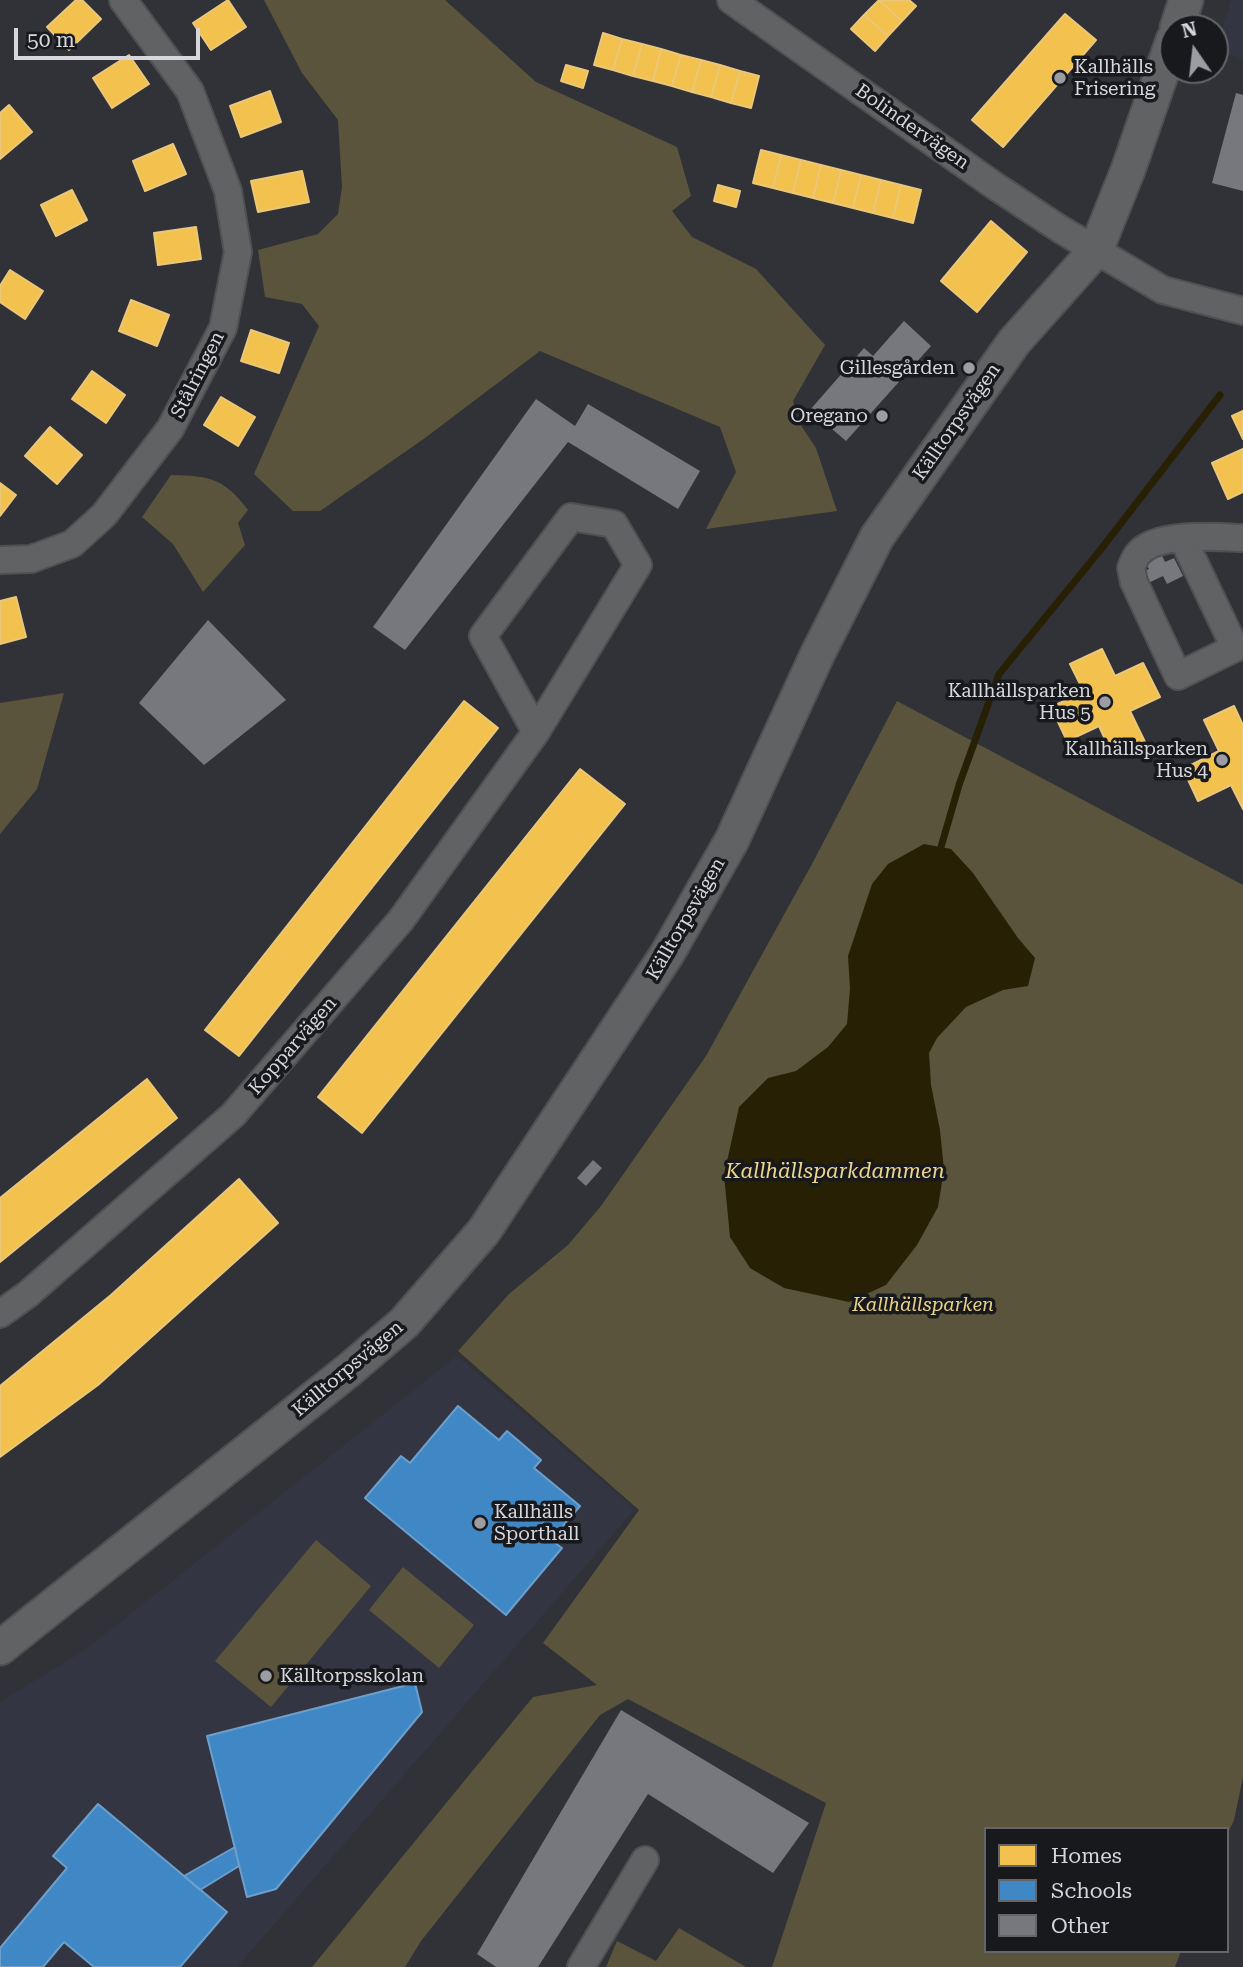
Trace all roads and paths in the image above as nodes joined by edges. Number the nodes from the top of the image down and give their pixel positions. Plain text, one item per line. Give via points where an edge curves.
1 (122, 0) edge
2 (731, 0) edge
3 (1159, 80) edge
4 (1096, 250) junction
5 (1243, 311) edge
6 (1184, 538) junction
7 (1243, 538) edge
8 (0, 560) edge
9 (536, 732) junction
10 (0, 1314) edge
11 (0, 1648) edge
12 (645, 1860) dead end
13 (581, 1967) edge

1 - 8 street, Stålringen via 190,91 228,191 238,252 223,328 170,429 104,515 72,544 30,559
2 - 4 street, Bolindervägen via 995,186
3 - 4 street, Källtorpsvägen
4 - 5 street, Bolindervägen via 1163,290
4 - 11 street, Källtorpsvägen via 1014,342 877,537 732,839 667,954 484,1231 404,1323
6 - 6 street via 1234,648 1178,676 1131,568 1139,553 1155,542
6 - 7 street
9 - 9 street, Kopparvägen via 638,565 614,524 571,517 483,636
9 - 10 street, Kopparvägen via 401,920 233,1115
12 - 13 street

